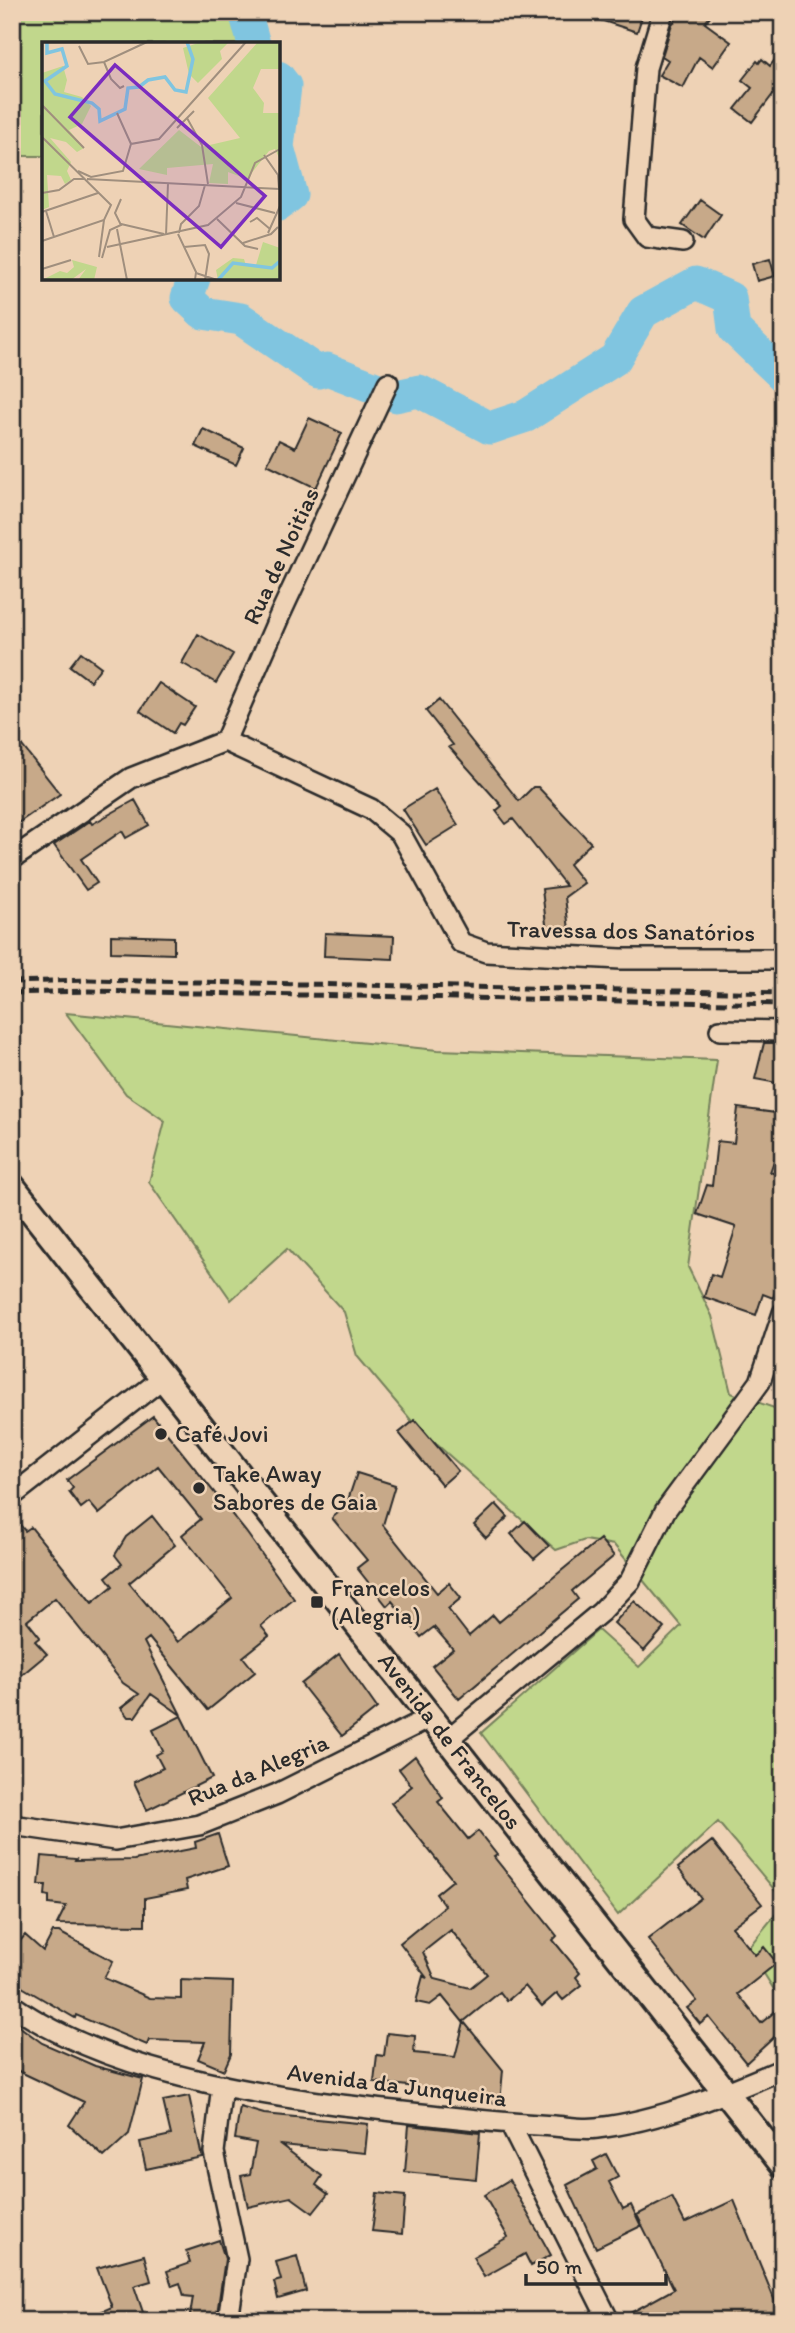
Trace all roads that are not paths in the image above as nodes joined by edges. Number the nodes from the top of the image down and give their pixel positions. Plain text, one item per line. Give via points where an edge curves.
1 (663, 12) edge
2 (683, 242) dead end
3 (386, 388) dead end
4 (225, 741) junction
5 (12, 859) edge
6 (783, 958) edge
7 (720, 1030) dead end
8 (783, 1031) edge
9 (12, 1186) edge
10 (783, 1313) edge
11 (164, 1377) junction
12 (12, 1496) edge
13 (431, 1717) junction
14 (448, 1739) junction
15 (12, 1825) edge
16 (12, 2005) edge
17 (783, 2069) edge
18 (222, 2085) junction
19 (726, 2093) junction
20 (510, 2124) junction
21 (783, 2165) edge
22 (228, 2321) edge
23 (609, 2321) edge

1 - 2 street via 646,68 634,219 648,237
3 - 4 street, Rua de Noitias
4 - 5 street via 131,778
4 - 6 street, Travessa dos Sanatórios via 371,809 401,834 461,943 485,952 621,959
7 - 8 street
9 - 11 main road, Avenida de Francelos
10 - 14 street via 760,1381 664,1511 630,1581 601,1612
11 - 12 street
11 - 13 main road, Avenida de Francelos
13 - 14 main road, Avenida de Francelos
13 - 15 street, Rua da Alegria via 277,1794 199,1825 115,1840
14 - 19 main road, Avenida de Francelos
16 - 18 street, Avenida da Junqueira via 98,2053
17 - 19 street, Avenida da Junqueira
18 - 20 street, Avenida da Junqueira via 326,2104
18 - 22 street via 214,2152 237,2259
19 - 20 street, Avenida da Junqueira via 595,2129
19 - 21 main road, Avenida de Francelos
20 - 23 street

